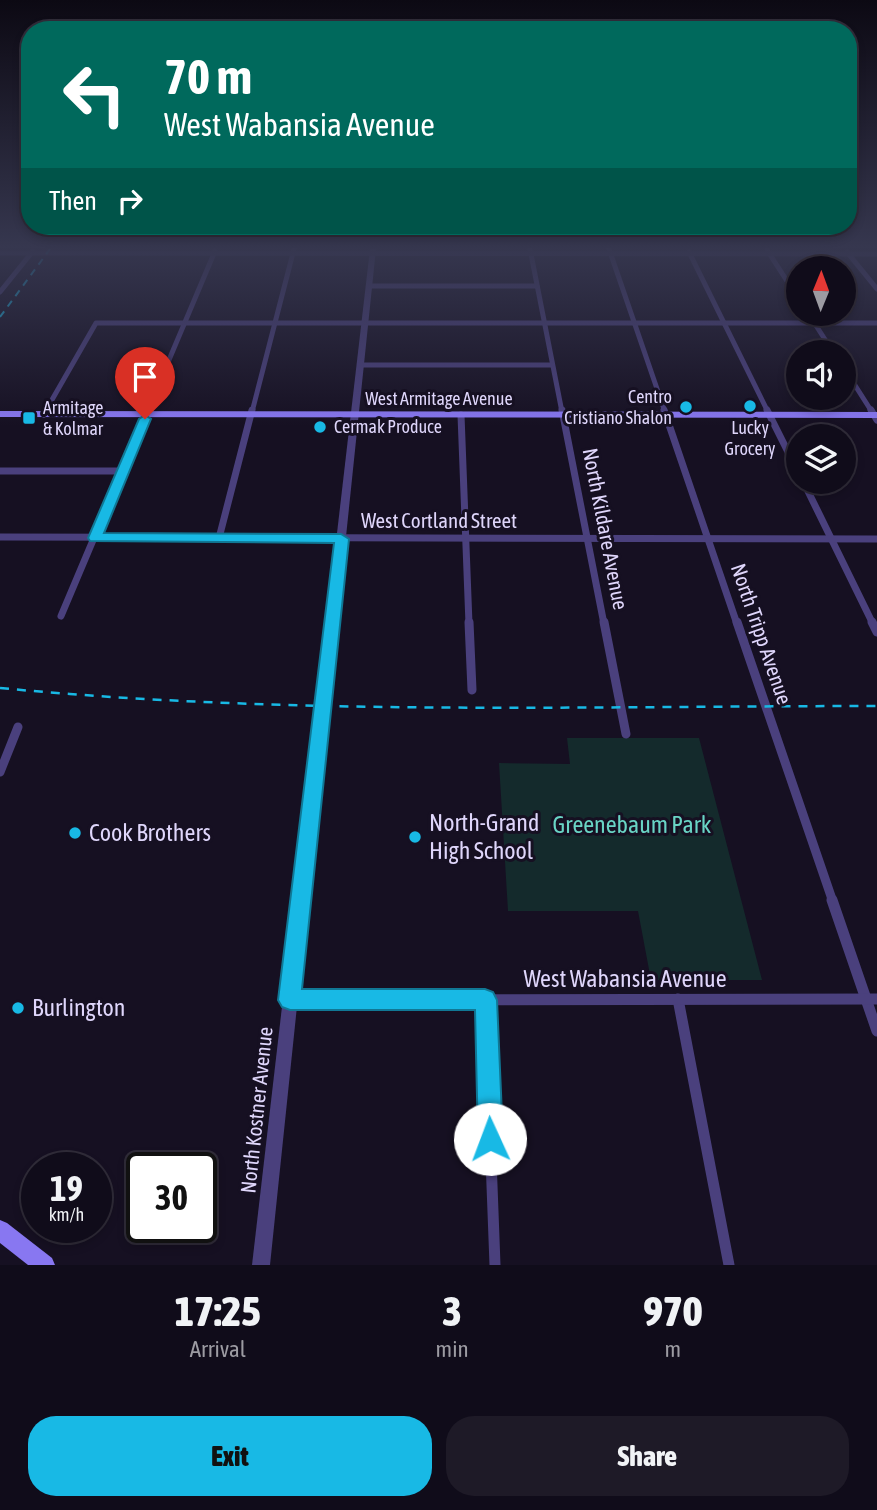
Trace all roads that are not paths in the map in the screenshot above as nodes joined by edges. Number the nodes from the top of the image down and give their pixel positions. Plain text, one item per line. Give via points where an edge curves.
1 (191, 308) edge
2 (279, 308) edge
3 (367, 308) edge
4 (541, 308) edge
5 (630, 308) edge
6 (717, 308) edge
7 (185, 323) junction
8 (275, 323) junction
9 (365, 323) junction
10 (544, 323) junction
11 (635, 323) junction
12 (724, 323) junction
13 (786, 323) edge
14 (856, 323) edge
15 (877, 323) edge
16 (360, 365) junction
17 (552, 365) junction
18 (856, 387) edge
19 (0, 414) edge
20 (44, 414) junction
21 (146, 414) junction
22 (252, 414) junction
23 (355, 415) junction
24 (461, 415) junction
25 (562, 415) junction
26 (666, 415) junction
27 (770, 415) junction
28 (876, 417) edge
29 (786, 448) edge
30 (0, 471) edge
31 (124, 471) junction
32 (809, 494) edge
33 (0, 537) edge
34 (95, 538) junction
35 (219, 538) junction
36 (341, 539) junction
37 (465, 539) junction
38 (587, 539) junction
39 (709, 539) junction
40 (831, 539) junction
41 (877, 539) edge
42 (61, 616) dead end
43 (877, 632) edge
44 (472, 690) dead end
45 (18, 727) dead end
46 (626, 734) dead end
47 (0, 772) edge
48 (678, 999) junction
49 (872, 999) edge
50 (290, 1000) junction
51 (485, 1000) junction
52 (877, 1031) edge
53 (0, 1230) edge
54 (46, 1265) edge
55 (261, 1265) edge
56 (495, 1265) edge
57 (729, 1265) edge

1 - 7 street
2 - 8 street
3 - 9 street, North Kostner Avenue
4 - 10 street, North Kildare Avenue
5 - 11 street, North Tripp Avenue
6 - 12 street
7 - 8 street
7 - 20 street via 96,323
7 - 21 street
8 - 9 street
8 - 22 street
9 - 10 street
9 - 16 street, North Kostner Avenue
10 - 11 street
10 - 17 street, North Kildare Avenue
11 - 12 street
11 - 26 street, North Tripp Avenue
12 - 13 street
12 - 27 street
14 - 15 street
16 - 17 street
16 - 23 street, North Kostner Avenue
17 - 25 street, North Kildare Avenue
18 - 28 street
19 - 20 main road, West Armitage Avenue
20 - 21 main road, West Armitage Avenue
21 - 22 main road, West Armitage Avenue
21 - 31 street
22 - 23 main road, West Armitage Avenue
22 - 35 street
23 - 24 main road, West Armitage Avenue
23 - 36 street, North Kostner Avenue
24 - 25 main road, West Armitage Avenue
24 - 37 street
25 - 26 main road, West Armitage Avenue
25 - 38 street, North Kildare Avenue
26 - 27 main road, West Armitage Avenue
26 - 39 street, North Tripp Avenue
27 - 28 main road, West Armitage Avenue
27 - 29 street
30 - 31 street
31 - 34 street
32 - 40 street
33 - 34 street, West Cortland Street
34 - 35 street, West Cortland Street
34 - 42 street
35 - 36 street, West Cortland Street
36 - 37 street, West Cortland Street
36 - 50 street, North Kostner Avenue
37 - 38 street, West Cortland Street
37 - 44 street
38 - 39 street, West Cortland Street
38 - 46 street, North Kildare Avenue
39 - 40 street, West Cortland Street
39 - 49 street, North Tripp Avenue
40 - 41 street, West Cortland Street
40 - 43 street
45 - 47 street
48 - 49 street, West Wabansia Avenue
48 - 51 street, West Wabansia Avenue
48 - 57 street
49 - 52 street, North Tripp Avenue
50 - 51 street, West Wabansia Avenue
50 - 55 street, North Kostner Avenue
51 - 56 street
53 - 54 main road

